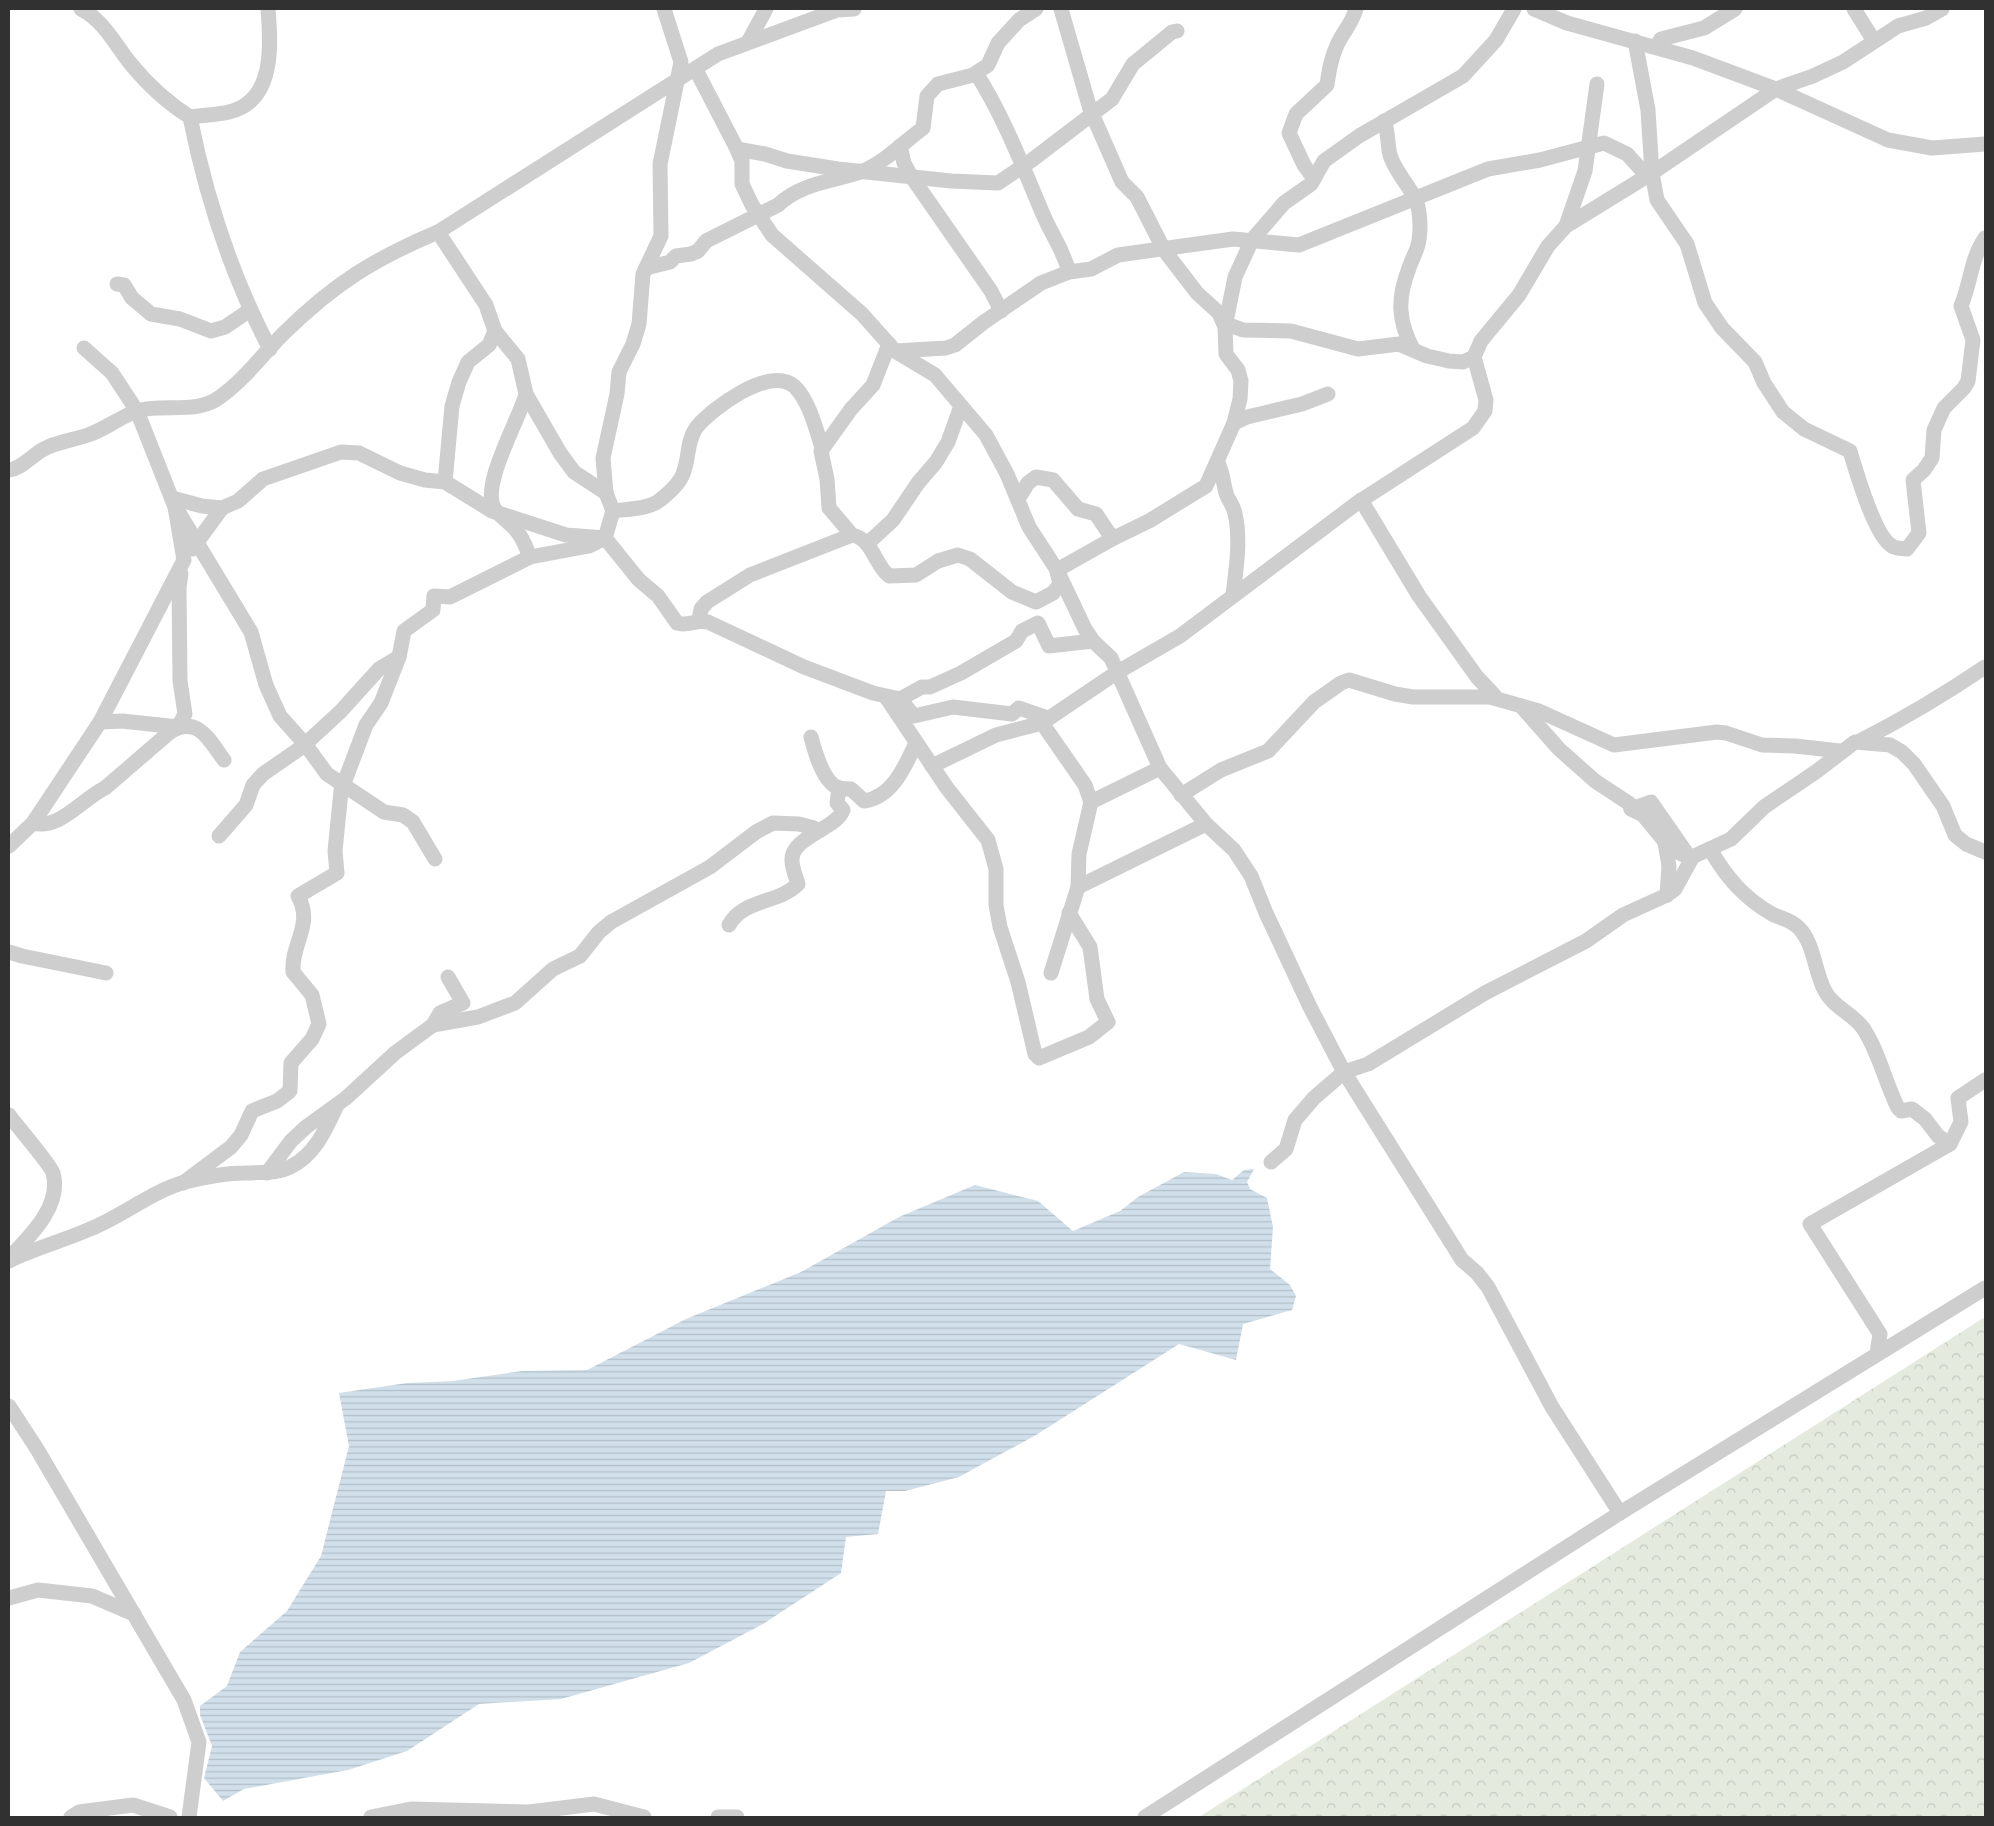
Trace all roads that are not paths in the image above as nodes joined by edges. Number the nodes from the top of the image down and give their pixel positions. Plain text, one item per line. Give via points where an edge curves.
1 (81, 9) edge
2 (268, 9) edge
3 (664, 9) edge
4 (766, 9) edge
5 (854, 9) edge
6 (1036, 9) edge
7 (1061, 9) edge
8 (1356, 9) edge
9 (1514, 9) edge
10 (1534, 9) edge
11 (1736, 9) edge
12 (1854, 9) edge
13 (1942, 9) edge
14 (1178, 31) dead end
15 (1635, 41) junction
16 (1874, 41) junction
17 (748, 42) junction
18 (1656, 47) junction
19 (696, 70) junction
20 (976, 73) junction
21 (677, 79) junction
22 (1597, 84) dead end
23 (1776, 89) junction
24 (1094, 114) junction
25 (190, 117) junction
26 (1384, 121) junction
27 (1985, 144) edge
28 (900, 146) junction
29 (1588, 148) junction
30 (738, 149) junction
31 (1024, 166) junction
32 (863, 170) junction
33 (1649, 175) junction
34 (911, 176) junction
35 (1314, 179) junction
36 (1416, 199) junction
37 (759, 215) junction
38 (1566, 226) junction
39 (438, 232) junction
40 (1985, 238) edge
41 (1252, 240) junction
42 (1164, 250) junction
43 (646, 268) junction
44 (1069, 272) junction
45 (117, 284) dead end
46 (250, 310) junction
47 (1001, 311) junction
48 (1225, 326) junction
49 (495, 331) junction
50 (84, 348) dead end
51 (892, 348) junction
52 (270, 349) junction
53 (1414, 349) junction
54 (1474, 357) junction
55 (526, 394) junction
56 (1328, 394) dead end
57 (961, 406) junction
58 (138, 411) junction
59 (1234, 423) junction
60 (822, 448) junction
61 (1218, 463) junction
62 (9, 470) edge
63 (445, 482) junction
64 (606, 493) junction
65 (1018, 499) junction
66 (1361, 500) junction
67 (174, 502) junction
68 (222, 508) junction
69 (613, 511) junction
70 (498, 513) junction
71 (852, 535) junction
72 (605, 538) junction
73 (1114, 538) junction
74 (197, 541) junction
75 (867, 544) junction
76 (530, 557) junction
77 (184, 560) junction
78 (1057, 569) junction
79 (1234, 596) junction
80 (699, 620) junction
81 (1092, 641) junction
82 (399, 657) junction
83 (1985, 667) edge
84 (1116, 673) junction
85 (1494, 695) dead end
86 (893, 698) junction
87 (1520, 705) junction
88 (1045, 721) junction
89 (100, 722) junction
90 (178, 727) junction
91 (811, 738) dead end
92 (1858, 742) junction
93 (916, 743) junction
94 (305, 744) junction
95 (1840, 751) junction
96 (224, 760) dead end
97 (932, 766) junction
98 (1160, 768) junction
99 (343, 786) junction
100 (838, 788) junction
101 (1181, 795) junction
102 (1091, 802) junction
103 (1631, 809) junction
104 (32, 823) junction
105 (1206, 824) junction
106 (816, 831) junction
107 (219, 836) dead end
108 (1665, 843) junction
109 (9, 846) edge
110 (1710, 849) junction
111 (1985, 852) edge
112 (1690, 858) junction
113 (435, 859) dead end
114 (1078, 887) junction
115 (1667, 895) junction
116 (1069, 913) junction
117 (728, 925) dead end
118 (9, 952) edge
119 (106, 973) dead end
120 (1051, 973) dead end
121 (448, 977) dead end
122 (433, 1025) junction
123 (1344, 1072) junction
124 (1985, 1080) edge
125 (337, 1106) junction
126 (9, 1115) edge
127 (1950, 1144) junction
128 (1271, 1162) dead end
129 (267, 1173) junction
130 (183, 1183) junction
131 (9, 1260) edge
132 (1985, 1288) edge
133 (1877, 1353) junction
134 (9, 1406) edge
135 (1620, 1513) junction
136 (9, 1598) edge
137 (134, 1614) junction
138 (72, 1817) edge
139 (170, 1817) edge
140 (189, 1817) edge
141 (371, 1817) edge
142 (644, 1817) edge
143 (718, 1817) edge
144 (737, 1817) edge
145 (1145, 1817) edge

1 - 25 street via 99,22 156,92
2 - 25 street via 270,51 259,92 236,109
3 - 21 street via 680,57
4 - 17 street
5 - 17 street via 837,10
6 - 20 street via 1019,20 998,42 988,65
7 - 24 street
8 - 35 street via 1352,22 1338,43 1329,68 1327,86 1296,114 1289,133
9 - 26 street via 1496,40 1463,76
10 - 15 street via 1567,23
11 - 18 street via 1704,28 1661,39
12 - 16 street
13 - 16 street via 1926,18 1898,26
14 - 24 street via 1172,32 1133,64 1112,99
15 - 18 street
15 - 33 street via 1648,110
16 - 23 street via 1843,62
17 - 19 street via 718,54
18 - 23 street
19 - 21 street
19 - 30 street
20 - 28 street via 938,84 927,96 923,128
20 - 31 street via 994,102
21 - 39 street
21 - 43 street via 660,164 661,236
22 - 29 street
23 - 27 street via 1888,140 1932,148
23 - 33 street
24 - 31 street
24 - 42 street via 1122,182 1137,197
25 - 46 street via 217,226
26 - 35 street via 1324,160
26 - 36 street via 1389,134 1390,154
28 - 32 street
28 - 34 street
29 - 33 street via 1604,143 1627,154
29 - 36 street via 1488,169
29 - 38 street
30 - 32 street via 787,161
30 - 37 street via 742,161 742,184
31 - 34 street via 998,183
31 - 44 street
32 - 34 street
32 - 37 street via 822,181 787,196
33 - 38 street
33 - 40 street via 1657,200 1687,244 1701,291 1713,315 1756,362 1783,412 1804,429 1850,451 1867,503 1884,538 1896,548 1907,549 1919,533 1913,480 1932,458 1934,430 1944,408 1968,381 1973,340 1961,306 1969,288 1976,250
34 - 47 street via 992,291
35 - 41 street via 1284,203
36 - 41 street via 1299,245
36 - 53 street via 1419,240 1403,283 1401,308 1403,330
37 - 43 street via 706,241 691,254 676,256 670,262
37 - 51 street via 772,235 862,314
38 - 54 street via 1548,246 1519,295 1481,341
39 - 49 street via 486,305
39 - 52 street via 396,251 336,286
41 - 42 street via 1233,239
41 - 48 street via 1235,277
42 - 44 street via 1118,256 1091,269
42 - 48 street via 1197,293 1219,313
43 - 64 street via 641,286 639,324 634,344 620,372 603,458
44 - 47 street via 1041,284
45 - 46 street via 124,285 132,298 151,314 180,319 211,330 224,327
46 - 52 street
47 - 51 street via 946,348
48 - 53 street via 1300,333 1358,349 1399,344
48 - 59 street via 1226,354 1238,370 1241,381
49 - 55 street via 518,359
49 - 63 street via 489,345 468,362 459,382 452,406
50 - 58 street via 112,373
51 - 57 street via 935,375
51 - 60 street via 873,385
52 - 58 street via 219,398 209,403
53 - 54 street via 1449,361 1463,362
54 - 66 street via 1486,400 1484,411 1473,428
55 - 64 street via 574,472
55 - 70 street via 498,462 491,500
56 - 59 street
57 - 65 street via 986,435
57 - 75 street via 948,442 936,462 893,520
58 - 62 street via 88,435 45,448 24,464
58 - 67 street
59 - 61 street
60 - 69 street via 803,399 795,388 778,380 763,382 738,393 697,427 681,479 659,501
60 - 71 street via 829,508
61 - 73 street via 1211,480 1202,490
61 - 79 street via 1237,522
63 - 68 street via 392,470 359,453 341,452 263,479 238,501
63 - 70 street
64 - 69 street
65 - 73 street via 1036,477 1053,480 1078,509 1096,514
65 - 78 street via 1029,527
66 - 79 street
66 - 85 street via 1419,596 1477,677
67 - 68 street
67 - 74 street
67 - 77 street
68 - 74 street
69 - 72 street
70 - 72 street via 566,535
70 - 76 street via 524,540
71 - 75 street
71 - 80 street via 750,575 707,602 701,609
72 - 76 street via 588,546
72 - 80 street via 639,580 658,596 677,623 687,625
73 - 78 street
74 - 77 street
74 - 94 street via 251,632 266,685 280,716
75 - 78 street via 889,576 916,575 938,561 958,555 970,559 1012,592 1036,602 1053,593 1060,584
76 - 82 street via 450,597 434,596 433,610 404,631
77 - 89 street
77 - 90 street via 179,606 180,681 185,714
78 - 81 street
79 - 84 street via 1180,636
80 - 86 street via 804,667
81 - 84 street via 1111,658
81 - 86 street via 1049,646 1038,623 1022,631 1016,641 961,673
82 - 94 street via 380,669
82 - 99 street via 381,702 366,725
83 - 92 street via 1903,719
84 - 88 street
84 - 98 street
86 - 88 street via 914,716 953,707 1012,714 1019,708
86 - 93 street
87 - 95 street via 1614,745 1726,732 1762,745
87 - 101 street via 1490,697 1404,696 1349,680 1314,702 1268,751 1222,770
87 - 103 street via 1559,749 1595,781 1630,804
88 - 97 street via 991,737
88 - 102 street via 1085,785
89 - 90 street
89 - 104 street
90 - 96 street via 196,727
90 - 104 street via 106,788 55,822
91 - 100 street via 819,764
92 - 95 street
92 - 111 street via 1890,745 1902,752 1943,806 1955,835
93 - 97 street
93 - 100 street via 892,786 877,798 864,801 851,789
94 - 99 street via 327,774
94 - 107 street via 263,774 253,785 246,805
95 - 110 street via 1764,807 1738,833
97 - 116 street via 988,840 996,869 1000,927 1018,982 1035,1054 1039,1058 1089,1036 1108,1022 1097,999 1090,947
98 - 101 street
98 - 102 street
99 - 113 street via 384,812 403,815 413,822
99 - 130 street via 335,851 337,873 298,896 303,906 304,923 292,972 312,994 318,1016 317,1030 291,1063 291,1086 286,1095 252,1111 241,1135 231,1147
100 - 106 street via 837,802 843,812 827,827
101 - 105 street
102 - 114 street via 1079,854
103 - 108 street via 1642,815
103 - 112 street via 1651,802
104 - 109 street
105 - 114 street
105 - 123 street via 1234,850 1251,876 1310,1007
106 - 117 street via 794,850 791,860 798,884 785,894 742,909
106 - 122 street via 799,824 774,823 756,832 710,867 611,922 580,956 553,969 515,1003 478,1017
108 - 112 street via 1676,853
108 - 115 street via 1669,866
110 - 112 street
110 - 127 street via 1746,898 1774,915 1789,919 1800,930 1826,994 1863,1029 1898,1108 1902,1111 1912,1109
112 - 115 street via 1677,886
114 - 116 street
115 - 123 street via 1618,918 1586,941 1485,993 1368,1064
116 - 120 street
118 - 119 street
121 - 122 street via 463,1003 440,1013
122 - 125 street via 395,1052
123 - 128 street via 1295,1120 1286,1149
123 - 135 street via 1462,1260 1488,1287 1552,1407
124 - 127 street via 1958,1098 1961,1122
125 - 129 street via 291,1141
125 - 129 street via 307,1156 289,1168
126 - 131 street via 54,1172 54,1200 32,1234
127 - 133 street via 1810,1224 1880,1334
129 - 130 street via 211,1176
130 - 131 street via 144,1199 90,1230
132 - 133 street
133 - 135 street
134 - 137 street
135 - 145 street
136 - 137 street via 38,1590 92,1596
137 - 140 street via 184,1700 199,1742
138 - 139 street via 80,1812 133,1806
141 - 142 street via 411,1809 529,1812 594,1804
143 - 144 street

